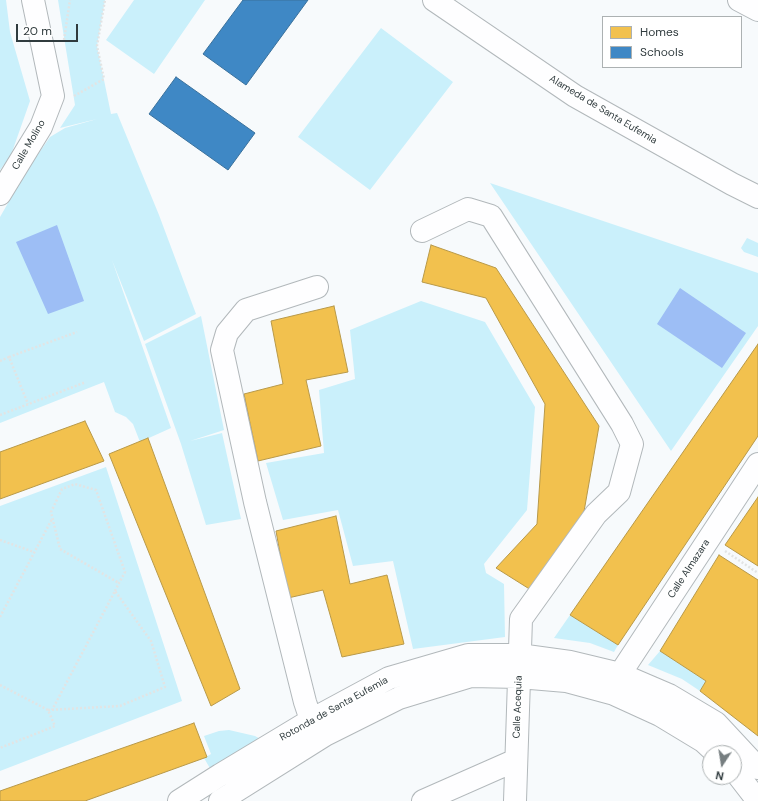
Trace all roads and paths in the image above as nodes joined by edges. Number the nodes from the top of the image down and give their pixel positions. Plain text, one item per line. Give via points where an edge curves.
1 (33, 0) edge
2 (105, 0) edge
3 (434, 0) edge
4 (739, 0) edge
5 (758, 10) edge
6 (73, 96) dead end
7 (0, 194) edge
8 (758, 197) edge
9 (422, 231) dead end
10 (317, 287) dead end
11 (78, 332) dead end
12 (9, 357) junction
13 (0, 361) edge
14 (86, 382) dead end
15 (28, 404) junction
16 (0, 415) edge
17 (758, 464) edge
18 (52, 518) junction
19 (0, 540) edge
20 (708, 540) junction
21 (34, 552) junction
22 (758, 573) edge
23 (119, 583) junction
24 (115, 591) junction
25 (0, 617) edge
26 (519, 655) junction
27 (620, 674) junction
28 (519, 677) junction
29 (0, 685) edge
30 (50, 710) junction
31 (311, 720) junction
32 (707, 745) edge
33 (0, 748) edge
34 (516, 760) junction
35 (758, 768) edge
36 (742, 780) edge
37 (228, 799) edge
38 (179, 801) edge
39 (423, 801) edge
40 (515, 801) edge
41 (758, 801) edge

1 - 7 street, Calle Molino via 53,96 41,126
2 - 6 path via 97,46 104,79
3 - 8 street, Alameda de Santa Eufemia via 575,96
4 - 5 street
9 - 26 street, Calle Acequia via 468,208 491,216 622,424 632,444 620,492 596,514 521,619
10 - 31 street via 246,310 227,333 222,350 255,502
11 - 12 path
12 - 13 path
12 - 15 path
14 - 15 path
15 - 16 path
17 - 20 street, Calle Almazara
18 - 21 path
18 - 23 path via 60,549
18 - 23 path via 51,512 62,489 75,484 96,490 125,572
19 - 21 path
20 - 22 path
20 - 27 street, Calle Almazara
21 - 25 path
23 - 24 path
24 - 30 path
24 - 30 path via 151,641 165,687 120,706
26 - 27 street, Rotonda de Santa Eufemia via 570,662
26 - 28 street, Calle Acequia
26 - 31 street, Rotonda de Santa Eufemia via 468,655 389,678
27 - 35 street, Rotonda de Santa Eufemia via 669,695 716,723
28 - 32 street, Rotonda de Santa Eufemia via 566,681 614,694 660,714
28 - 34 street, Calle Acequia
28 - 37 street, Rotonda de Santa Eufemia via 471,676 399,698 325,735
29 - 30 path
30 - 33 path via 55,726
31 - 38 street, Rotonda de Santa Eufemia
34 - 39 street
34 - 40 street, Calle Acequia
36 - 41 street

